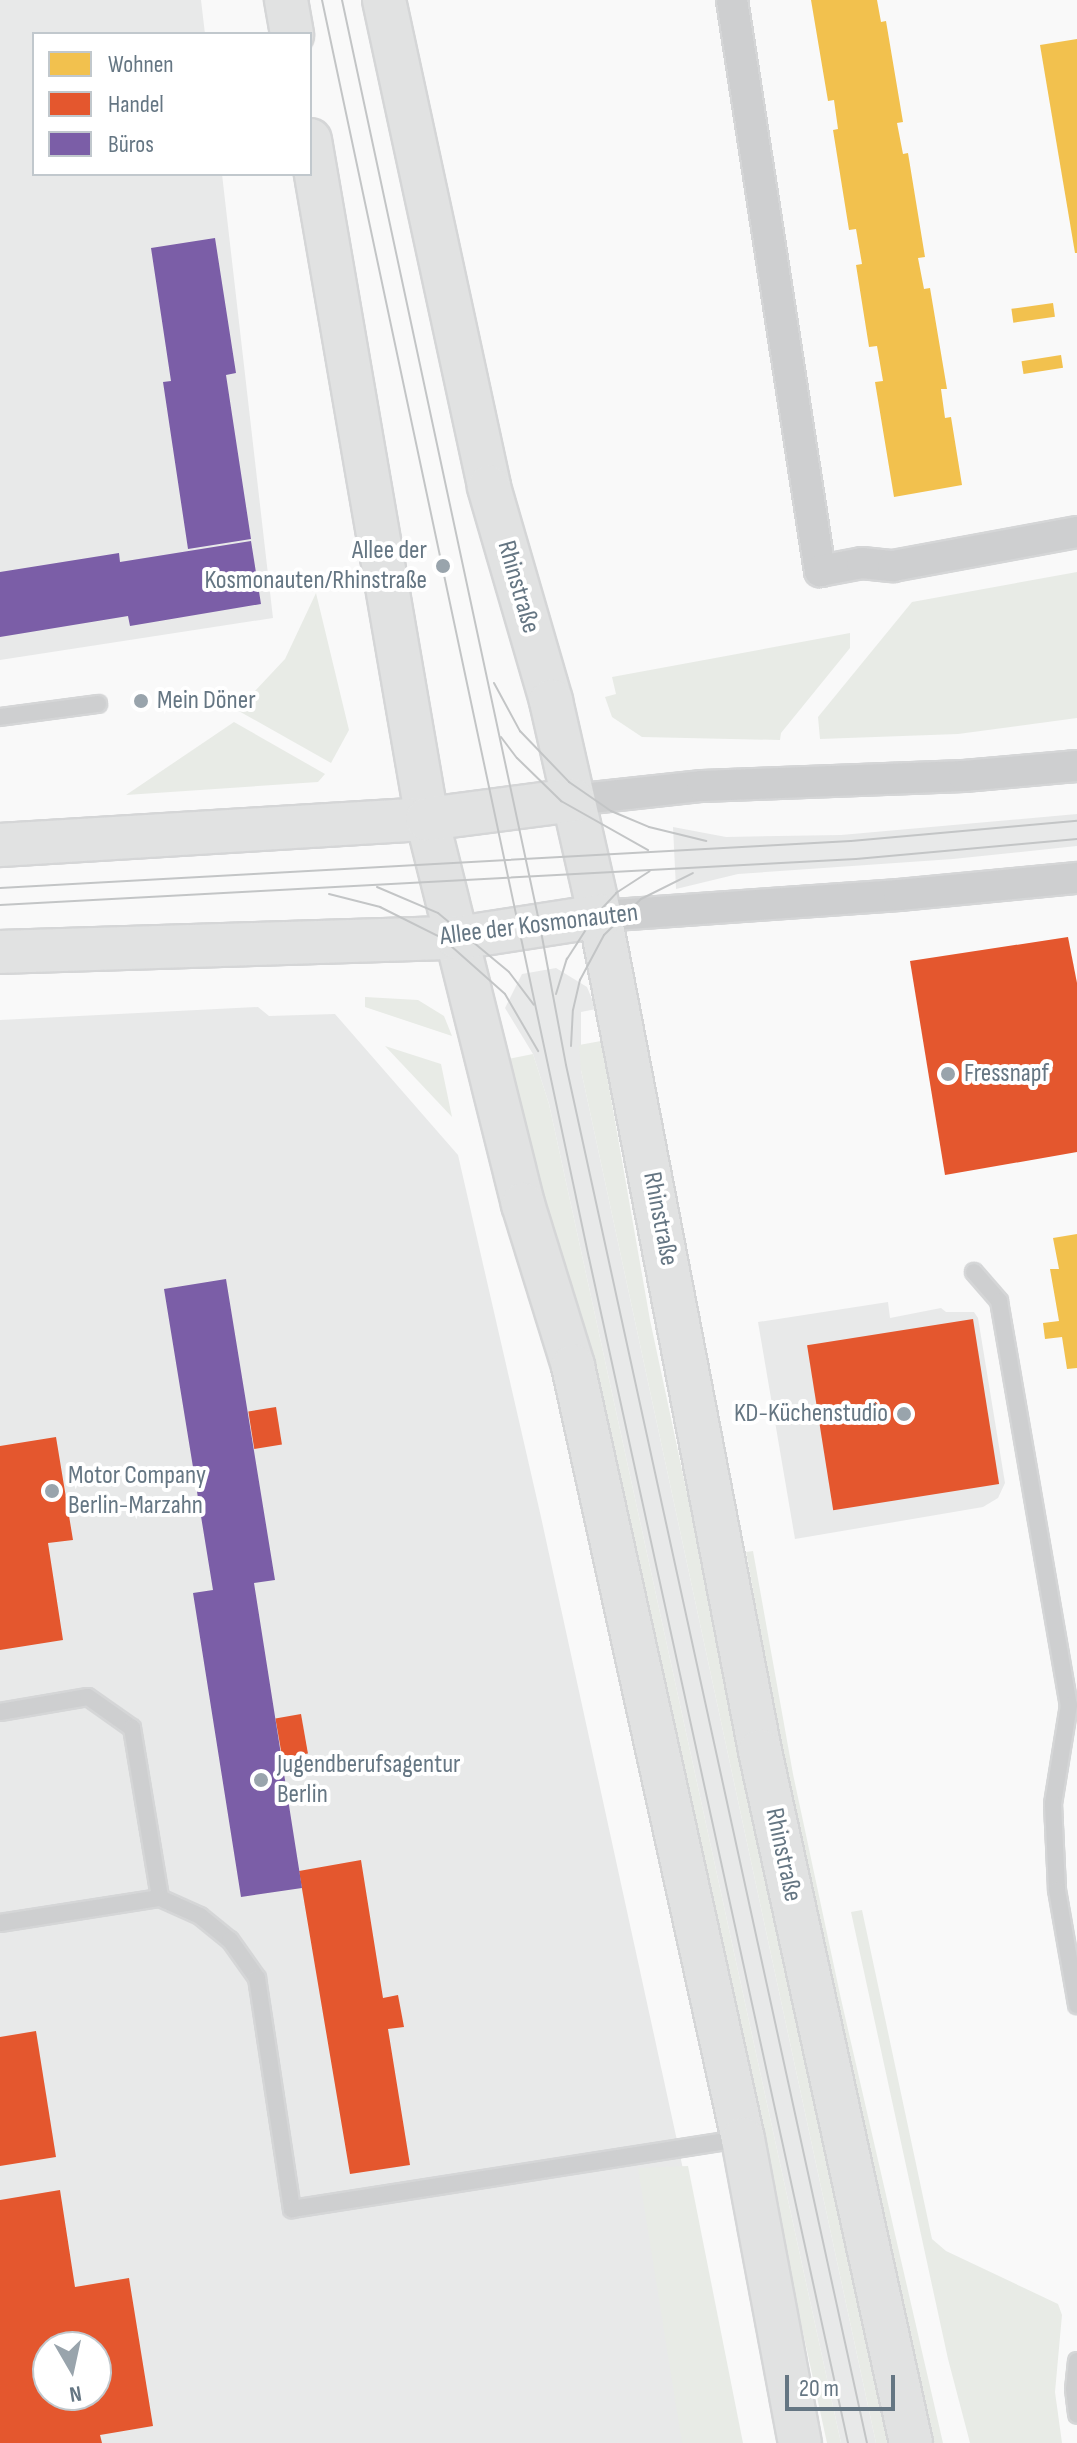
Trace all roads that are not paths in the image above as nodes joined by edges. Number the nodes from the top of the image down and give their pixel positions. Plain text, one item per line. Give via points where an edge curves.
1 (286, 0) edge
2 (384, 0) edge
3 (732, 0) edge
4 (292, 32) edge
5 (312, 152) edge
6 (1077, 532) edge
7 (98, 704) dead end
8 (0, 717) edge
9 (1077, 766) edge
10 (573, 800) junction
11 (427, 819) junction
12 (0, 845) edge
13 (1077, 878) edge
14 (600, 916) junction
15 (458, 938) junction
16 (0, 952) edge
17 (974, 1272) dead end
18 (0, 1712) edge
19 (160, 1898) junction
20 (0, 1923) edge
21 (1077, 2005) edge
22 (743, 2139) junction
23 (1077, 2361) edge
24 (1077, 2415) edge
25 (800, 2443) edge
26 (911, 2443) edge

1 - 4 main road
2 - 10 main road, Rhinstraße via 489,487 551,701
3 - 6 street via 820,571 862,563 893,566
5 - 11 main road
7 - 8 lane
9 - 10 street via 702,786
10 - 11 main road
10 - 14 main road, Rhinstraße
11 - 12 main road
11 - 15 main road
13 - 14 street, Allee der Kosmonauten
14 - 15 main road, Allee der Kosmonauten
14 - 26 main road, Rhinstraße via 760,1751
15 - 16 main road, Allee der Kosmonauten
15 - 22 main road via 523,1204 573,1366
17 - 21 lane via 999,1301 1069,1705 1053,1804 1057,1890
18 - 19 lane via 88,1697 132,1728
19 - 20 lane
19 - 22 lane via 200,1916 230,1940 257,1978 292,2209
22 - 25 main road
23 - 24 lane

